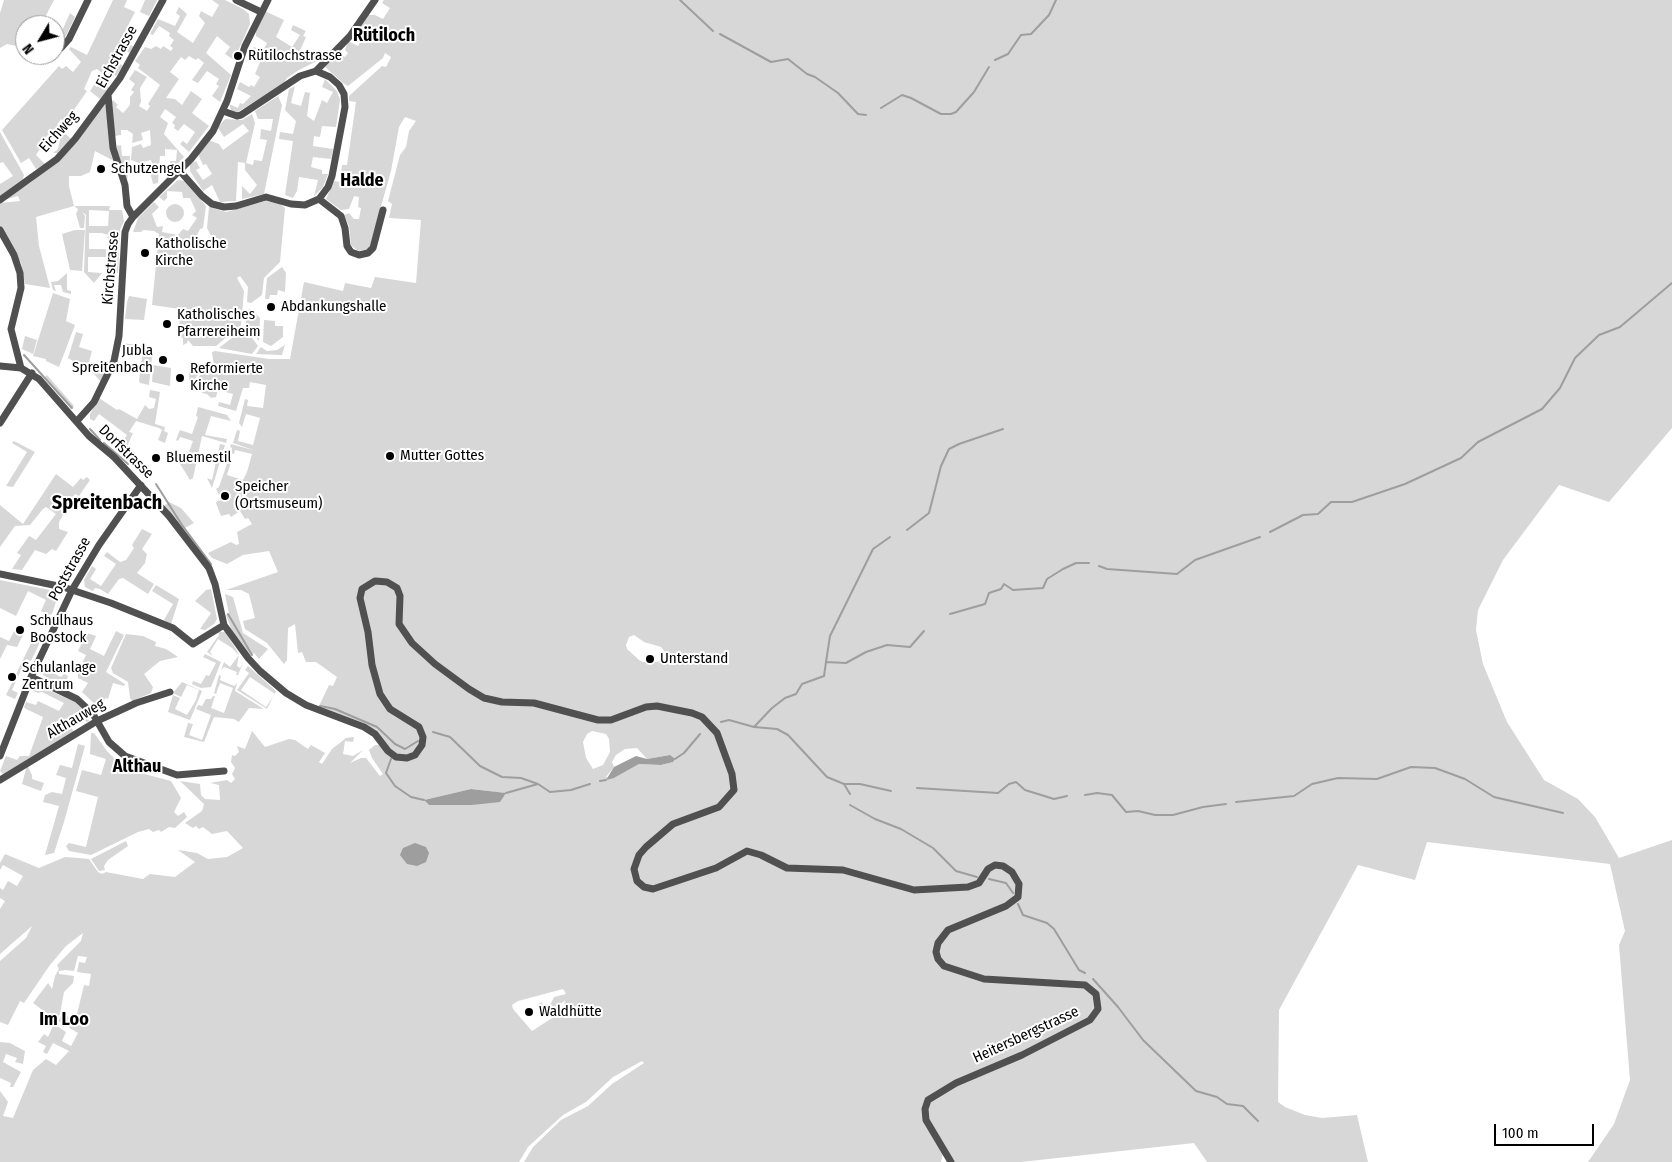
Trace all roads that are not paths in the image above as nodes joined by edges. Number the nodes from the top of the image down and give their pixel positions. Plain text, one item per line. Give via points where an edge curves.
1 (88, 0) edge
2 (163, 0) edge
3 (236, 0) edge
4 (268, 0) edge
5 (374, 0) edge
6 (261, 12) junction
7 (65, 44) edge
8 (316, 71) junction
9 (108, 95) junction
10 (223, 111) junction
11 (179, 170) junction
12 (319, 198) junction
13 (0, 200) edge
14 (383, 210) dead end
15 (133, 217) junction
16 (0, 230) edge
17 (0, 366) edge
18 (21, 368) junction
19 (32, 373) junction
20 (77, 421) junction
21 (0, 423) edge
22 (141, 485) junction
23 (0, 574) edge
24 (72, 590) junction
25 (224, 625) junction
26 (31, 677) junction
27 (170, 692) dead end
28 (97, 722) junction
29 (353, 722) joint
30 (0, 756) edge
31 (224, 771) dead end
32 (0, 780) edge
33 (951, 1162) edge

1 - 7 street
2 - 9 street, Eichstrasse
3 - 6 street
4 - 6 street, Kirchstrasse
5 - 8 street via 350,36
6 - 10 street, Kirchstrasse
8 - 10 street via 300,76 241,115
8 - 12 street via 338,85 344,94 345,107 332,176
9 - 13 street, Eichweg via 57,159
9 - 15 street, Eichstrasse via 113,148 125,185 127,206
10 - 11 street, Kirchstrasse via 213,130
11 - 12 street via 202,196 212,204 224,207 266,197 305,205
11 - 15 street, Kirchstrasse
12 - 14 street via 341,216 347,246 359,255 373,248
15 - 20 street, Kirchstrasse via 125,232 119,336 114,361 94,402
16 - 18 street via 20,274 21,288 11,329
17 - 18 street, Dorfstrasse
18 - 19 street, Dorfstrasse
19 - 20 street, Dorfstrasse
19 - 21 street
20 - 22 street, Dorfstrasse
22 - 24 street, Poststrasse
22 - 25 street, Dorfstrasse via 209,568
23 - 24 street
24 - 25 street via 156,620 173,628 193,644
24 - 26 street, Poststrasse
25 - 29 street, Dorfstrasse via 248,658 286,693
26 - 28 street via 77,698
26 - 30 street, Poststrasse
27 - 28 street, Althauweg via 136,703
28 - 31 street via 116,749 152,767 177,775
28 - 32 street, Althauweg
29 - 33 street, Heitersbergstrasse via 375,734 388,752 396,757 412,757 422,745 419,727 386,705 372,665 360,594 369,583 381,580 394,585 399,591 399,624 412,643 435,664 484,698 534,703 598,720 611,720 646,707 661,706 697,714 714,729 732,774 733,792 716,808 678,822 646,847 634,869 637,881 644,887 653,889 716,868 747,851 787,868 843,870 914,890 968,887 983,879 991,866 1006,868 1019,884 1018,897 1006,906 948,930 938,944 938,959 944,966 984,979 1085,985 1096,994 1098,1009 1090,1020 1022,1055 956,1083 928,1100 926,1120

